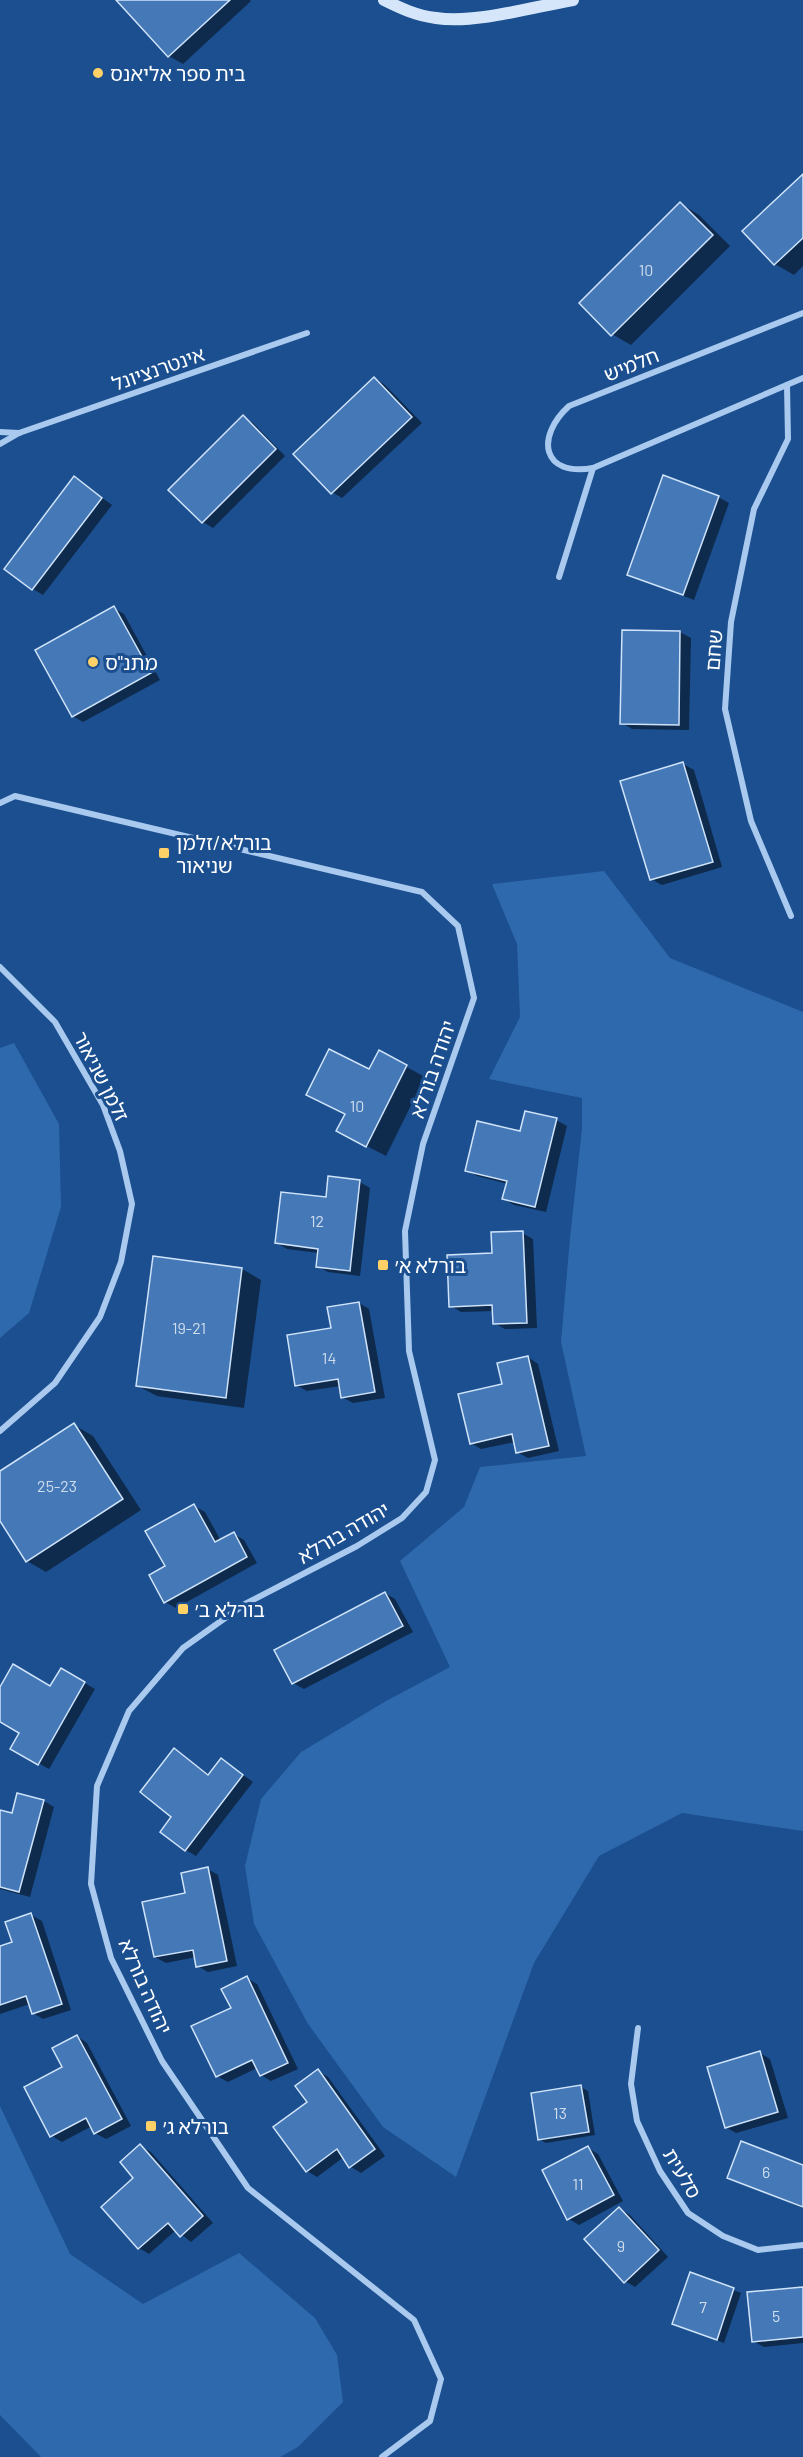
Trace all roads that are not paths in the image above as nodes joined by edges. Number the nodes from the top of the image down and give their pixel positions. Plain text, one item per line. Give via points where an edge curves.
1 (384, 0) edge
2 (573, 0) edge
3 (803, 313) edge
4 (307, 333) dead end
5 (803, 378) edge
6 (788, 385) junction
7 (0, 432) edge
8 (20, 433) junction
9 (0, 444) edge
10 (593, 468) junction
11 (559, 577) dead end
12 (0, 803) edge
13 (791, 916) dead end
14 (0, 967) edge
15 (0, 1431) edge
16 (638, 2028) dead end
17 (803, 2245) edge
18 (382, 2457) edge

1 - 2 street via 436,18 474,18
3 - 10 street, חלמיש via 569,406 549,431 550,454 567,469
4 - 8 street, אינטרנציונל
5 - 6 street, חלמיש
6 - 10 street, חלמיש
6 - 13 street, שחם via 788,439 754,509 731,622 724,709 751,821
7 - 8 street, אינטרנציונל
8 - 9 street, אינטרנציונל
10 - 11 street
12 - 18 street, יהודה בורלא via 15,796 422,892 458,926 474,998 423,1144 405,1231 409,1351 435,1460 426,1492 402,1518 245,1604 183,1648 129,1711 98,1786 91,1884 111,1958 162,2061 248,2188 414,2320 441,2379 430,2421
14 - 15 street, זלמן שניאור via 55,1022 103,1105 120,1151 132,1204 121,1262 100,1317 55,1383
16 - 17 street, סלעית via 632,2084 637,2121 660,2171 688,2213 723,2236 758,2250

